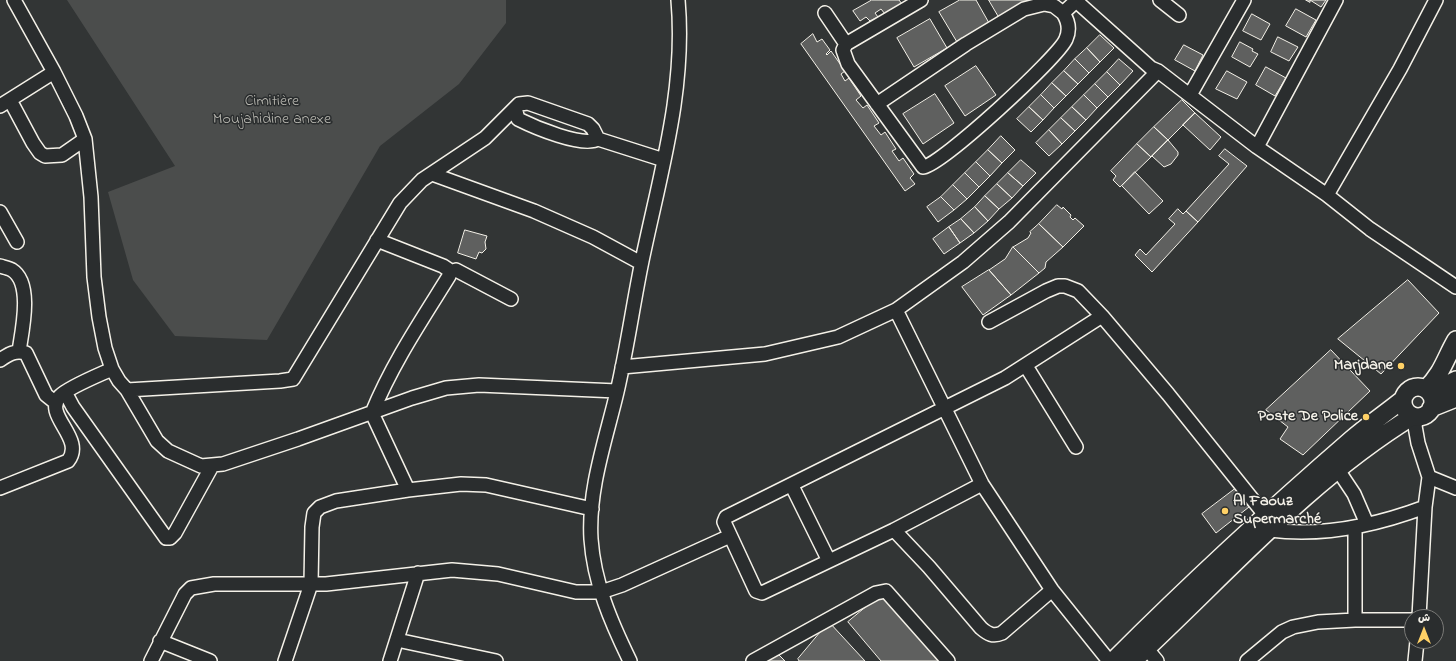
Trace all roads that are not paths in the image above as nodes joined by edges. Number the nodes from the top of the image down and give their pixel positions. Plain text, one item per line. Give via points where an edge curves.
1 (14, 0) edge
2 (678, 0) edge
3 (921, 0) edge
4 (1076, 0) edge
5 (1160, 0) edge
6 (1244, 0) edge
7 (1336, 0) edge
8 (1436, 0) edge
9 (825, 13) dead end
10 (1063, 13) junction
11 (1179, 15) dead end
12 (846, 44) junction
13 (1158, 70) junction
14 (54, 72) junction
15 (1190, 96) junction
16 (5, 103) edge
17 (877, 104) junction
18 (515, 108) junction
19 (85, 139) junction
20 (598, 139) junction
21 (1257, 147) junction
22 (664, 160) junction
23 (432, 174) junction
24 (1326, 195) junction
25 (0, 212) edge
26 (377, 240) junction
27 (17, 242) dead end
28 (641, 263) junction
29 (0, 266) edge
30 (449, 273) junction
31 (1456, 287) edge
32 (511, 298) dead end
33 (896, 310) junction
34 (1102, 316) junction
35 (989, 322) dead end
36 (1452, 347) edge
37 (20, 351) junction
38 (0, 360) edge
39 (1026, 366) junction
40 (622, 367) junction
41 (112, 369) junction
42 (1456, 380) edge
43 (127, 390) junction
44 (617, 391) junction
45 (65, 392) junction
46 (1426, 394) junction
47 (1456, 398) edge
48 (1402, 400) junction
49 (56, 404) junction
50 (945, 410) junction
51 (372, 413) junction
52 (1415, 417) junction
53 (1076, 447) dead end
54 (212, 466) junction
55 (1338, 470) junction
56 (1429, 477) junction
57 (982, 484) junction
58 (792, 486) junction
59 (0, 488) edge
60 (1456, 488) edge
61 (408, 490) junction
62 (1425, 506) junction
63 (592, 509) junction
64 (1268, 523) junction
65 (1361, 526) junction
66 (894, 530) junction
67 (730, 536) junction
68 (829, 561) junction
69 (418, 573) junction
70 (311, 584) junction
71 (1052, 590) junction
72 (601, 592) junction
73 (1419, 609) edge
74 (1355, 620) junction
75 (1404, 620) edge
76 (397, 640) junction
77 (160, 641) junction
78 (1416, 649) edge
79 (1152, 655) edge
80 (151, 661) edge
81 (210, 661) edge
82 (285, 661) edge
83 (390, 661) edge
84 (496, 661) edge
85 (630, 661) edge
86 (753, 661) edge
87 (948, 661) edge
88 (1109, 661) edge
89 (1113, 661) edge
90 (1134, 661) edge
91 (1247, 661) edge
92 (1415, 661) edge

1 - 14 street
2 - 22 street via 680,61
3 - 12 street
4 - 10 street
4 - 13 street via 1151,68
5 - 11 street
6 - 15 street
7 - 21 street
8 - 24 street via 1400,69
9 - 12 street
10 - 17 street via 1054,6 1044,4 1024,9 966,44
10 - 17 street via 1069,28 1063,46 1013,97 929,167 922,167
12 - 17 street via 843,50 848,64
13 - 15 street
13 - 33 street via 983,246
14 - 16 street
14 - 19 street
15 - 21 street
16 - 19 street via 36,148 45,156 62,155
18 - 20 street via 518,119 537,128 584,142
18 - 20 street via 519,104 528,103 588,124
18 - 23 street via 485,138
19 - 41 street via 91,197 94,277 100,323
20 - 22 street
21 - 24 street
22 - 28 street
23 - 26 street via 414,187 400,203
23 - 28 street via 534,211 593,237
24 - 31 street via 1370,229
25 - 27 street
26 - 30 street via 443,266
26 - 43 street via 322,335 293,379
28 - 40 street
29 - 37 street via 12,270 22,282 25,306
30 - 32 street via 456,270
30 - 51 street via 400,355
33 - 40 street via 838,337 766,354
33 - 50 street
34 - 35 street via 1078,291 1058,286
34 - 39 street
34 - 64 street via 1168,394
36 - 46 main road via 1434,364
37 - 38 street via 12,352
37 - 49 street via 26,353 46,395
39 - 50 street
39 - 53 street
40 - 44 street
41 - 43 street
41 - 45 street
42 - 46 main road
43 - 54 street via 157,441 168,451 201,466
44 - 51 street via 478,385 446,388
44 - 63 street via 602,452
45 - 49 street
45 - 54 street via 166,538 175,533
46 - 47 main road
46 - 48 main road via 1409,389
46 - 52 main road via 1428,413
48 - 52 main road via 1405,410
48 - 64 main road via 1353,438
49 - 59 street via 58,416 73,447 71,457 63,463
50 - 57 street
50 - 58 street
51 - 54 street
51 - 61 street
52 - 55 main road via 1386,432
52 - 56 street via 1418,443
55 - 64 main road
55 - 65 street via 1354,494
56 - 60 street
56 - 62 street
57 - 66 street
57 - 71 street
58 - 67 street via 726,517 724,522
58 - 68 street
61 - 63 street via 461,484 486,485
61 - 70 street via 336,501 316,510 312,527
62 - 65 street via 1399,517
62 - 73 street
63 - 72 street via 593,559
64 - 65 street via 1308,533
64 - 79 main road
64 - 89 main road via 1180,594
65 - 74 street
66 - 68 street
66 - 71 street via 980,628 989,634 1002,633
67 - 68 street via 756,591 760,593
67 - 72 street
69 - 70 street
69 - 72 street via 452,570 482,572 576,592
69 - 76 street
70 - 77 street via 253,582 191,588 185,594
70 - 82 street
71 - 88 street
72 - 85 street
74 - 75 street
74 - 91 street via 1318,622 1293,627 1282,632
76 - 83 street
76 - 84 street
77 - 80 street
77 - 81 street
78 - 92 street
79 - 90 main road
86 - 87 street via 876,593 886,591

